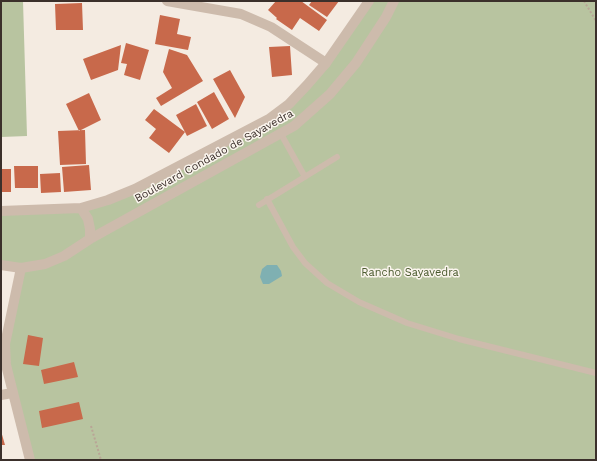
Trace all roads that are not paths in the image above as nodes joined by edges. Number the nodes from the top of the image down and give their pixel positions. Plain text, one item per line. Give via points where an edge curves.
1 (167, 1) edge
2 (369, 1) edge
3 (394, 1) edge
4 (326, 63) junction
5 (281, 134) junction
6 (336, 157) dead end
7 (305, 176) junction
8 (267, 200) junction
9 (258, 205) dead end
10 (81, 208) junction
11 (1, 212) edge
12 (90, 239) junction
13 (1, 265) edge
14 (21, 268) junction
15 (596, 373) edge
16 (12, 393) junction
17 (1, 395) edge
18 (30, 460) edge

1 - 4 street via 247,16 271,27
2 - 4 street, Boulevard Condado de Sayavedra
3 - 5 street, Boulevard Condado de Sayavedra via 371,42 330,94 306,117
4 - 10 street, Boulevard Condado de Sayavedra via 289,104 269,119 135,189
5 - 7 lane
5 - 12 street, Boulevard Condado de Sayavedra
6 - 7 lane
7 - 8 lane
8 - 9 lane
8 - 15 lane via 293,247 305,263 327,283 359,302 407,323 459,339
10 - 11 street, Boulevard Condado de Sayavedra
10 - 12 street via 88,219
12 - 14 street, Boulevard Condado de Sayavedra via 64,256 45,264
13 - 14 street, Boulevard Condado de Sayavedra
14 - 16 street via 5,344 6,366
16 - 17 street
16 - 18 street

